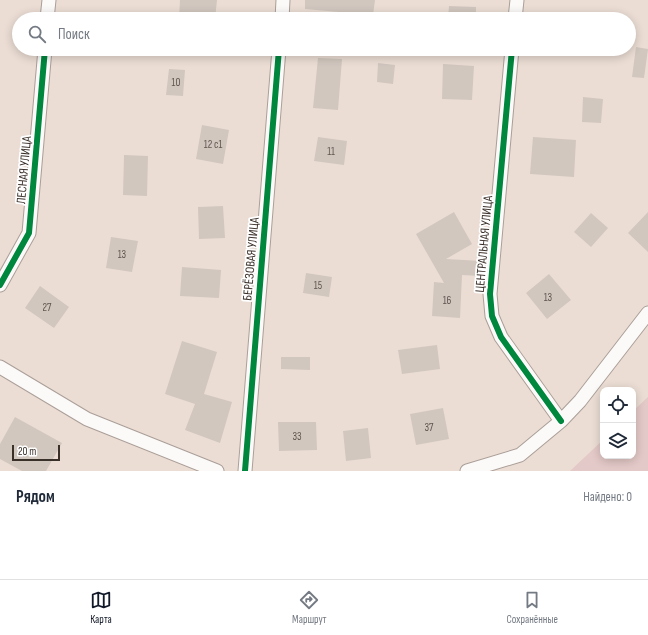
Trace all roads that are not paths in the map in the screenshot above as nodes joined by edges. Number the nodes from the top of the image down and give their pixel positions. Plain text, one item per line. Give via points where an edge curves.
1 (49, 0) edge
2 (283, 0) edge
3 (517, 0) edge
4 (48, 12) edge
5 (282, 12) edge
6 (516, 12) edge
7 (44, 56) edge
8 (278, 56) edge
9 (511, 56) edge
10 (0, 285) edge
11 (648, 313) edge
12 (0, 367) edge
13 (561, 421) junction
14 (217, 471) edge
15 (245, 471) edge
16 (467, 471) edge

1 - 4 street
2 - 5 street
3 - 6 street
7 - 10 street, ЛЕСНАЯ УЛИЦА via 28,233
8 - 15 street, БЕРЁЗОВАЯ УЛИЦА
9 - 13 street, ЦЕНТРАЛЬНАЯ УЛИЦА via 490,294 492,316 501,337
11 - 13 street via 580,401
12 - 14 street via 87,419
13 - 16 street via 520,455

